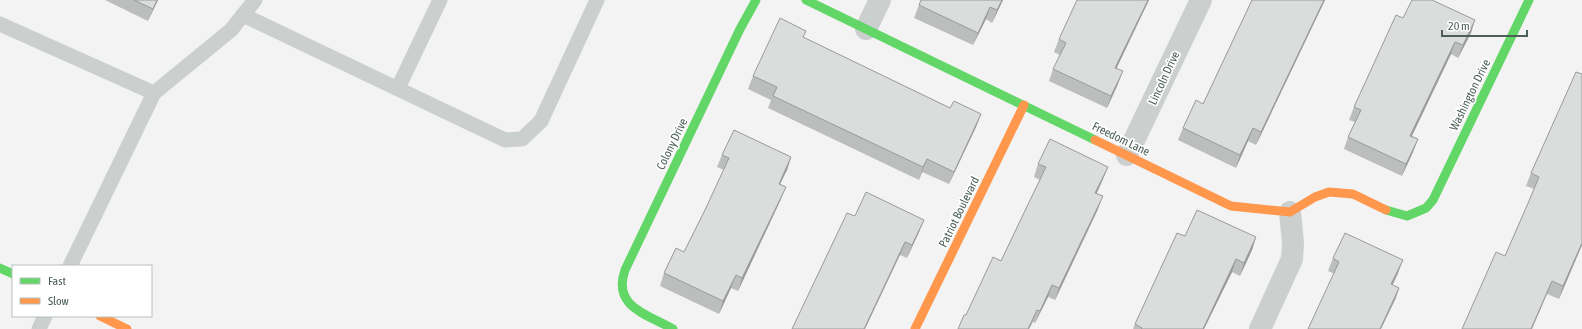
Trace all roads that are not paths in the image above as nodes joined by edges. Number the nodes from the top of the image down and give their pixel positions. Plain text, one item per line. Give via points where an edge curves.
1 (255, 0) edge
2 (440, 0) edge
3 (597, 0) edge
4 (756, 0) edge
5 (806, 0) edge
6 (880, 0) edge
7 (1201, 0) edge
8 (1529, 0) edge
9 (243, 14) junction
10 (0, 24) edge
11 (866, 29) junction
12 (398, 88) junction
13 (154, 93) junction
14 (1024, 105) junction
15 (1127, 155) junction
16 (1290, 212) junction
17 (70, 265) edge
18 (0, 268) edge
19 (12, 274) edge
20 (45, 317) edge
21 (102, 317) edge
22 (39, 329) edge
23 (127, 329) edge
24 (674, 329) edge
25 (915, 329) edge
26 (1260, 329) edge

1 - 9 lane
2 - 12 lane
3 - 12 lane via 541,121 522,139 505,140
4 - 24 street, Colony Drive via 625,270 621,290 626,301 646,315
5 - 11 street, Freedom Lane
6 - 11 street
7 - 15 street, Lincoln Drive
8 - 16 street, Washington Drive via 1433,200 1426,208 1407,216 1396,214 1353,194 1329,192
9 - 12 lane
9 - 13 lane via 231,30
10 - 13 lane
11 - 14 street, Freedom Lane
13 - 17 lane
14 - 15 street, Freedom Lane
14 - 25 street, Patriot Boulevard
15 - 16 street, Freedom Lane via 1231,206
16 - 26 street via 1294,243 1292,259
18 - 19 street
20 - 22 lane
21 - 23 street

